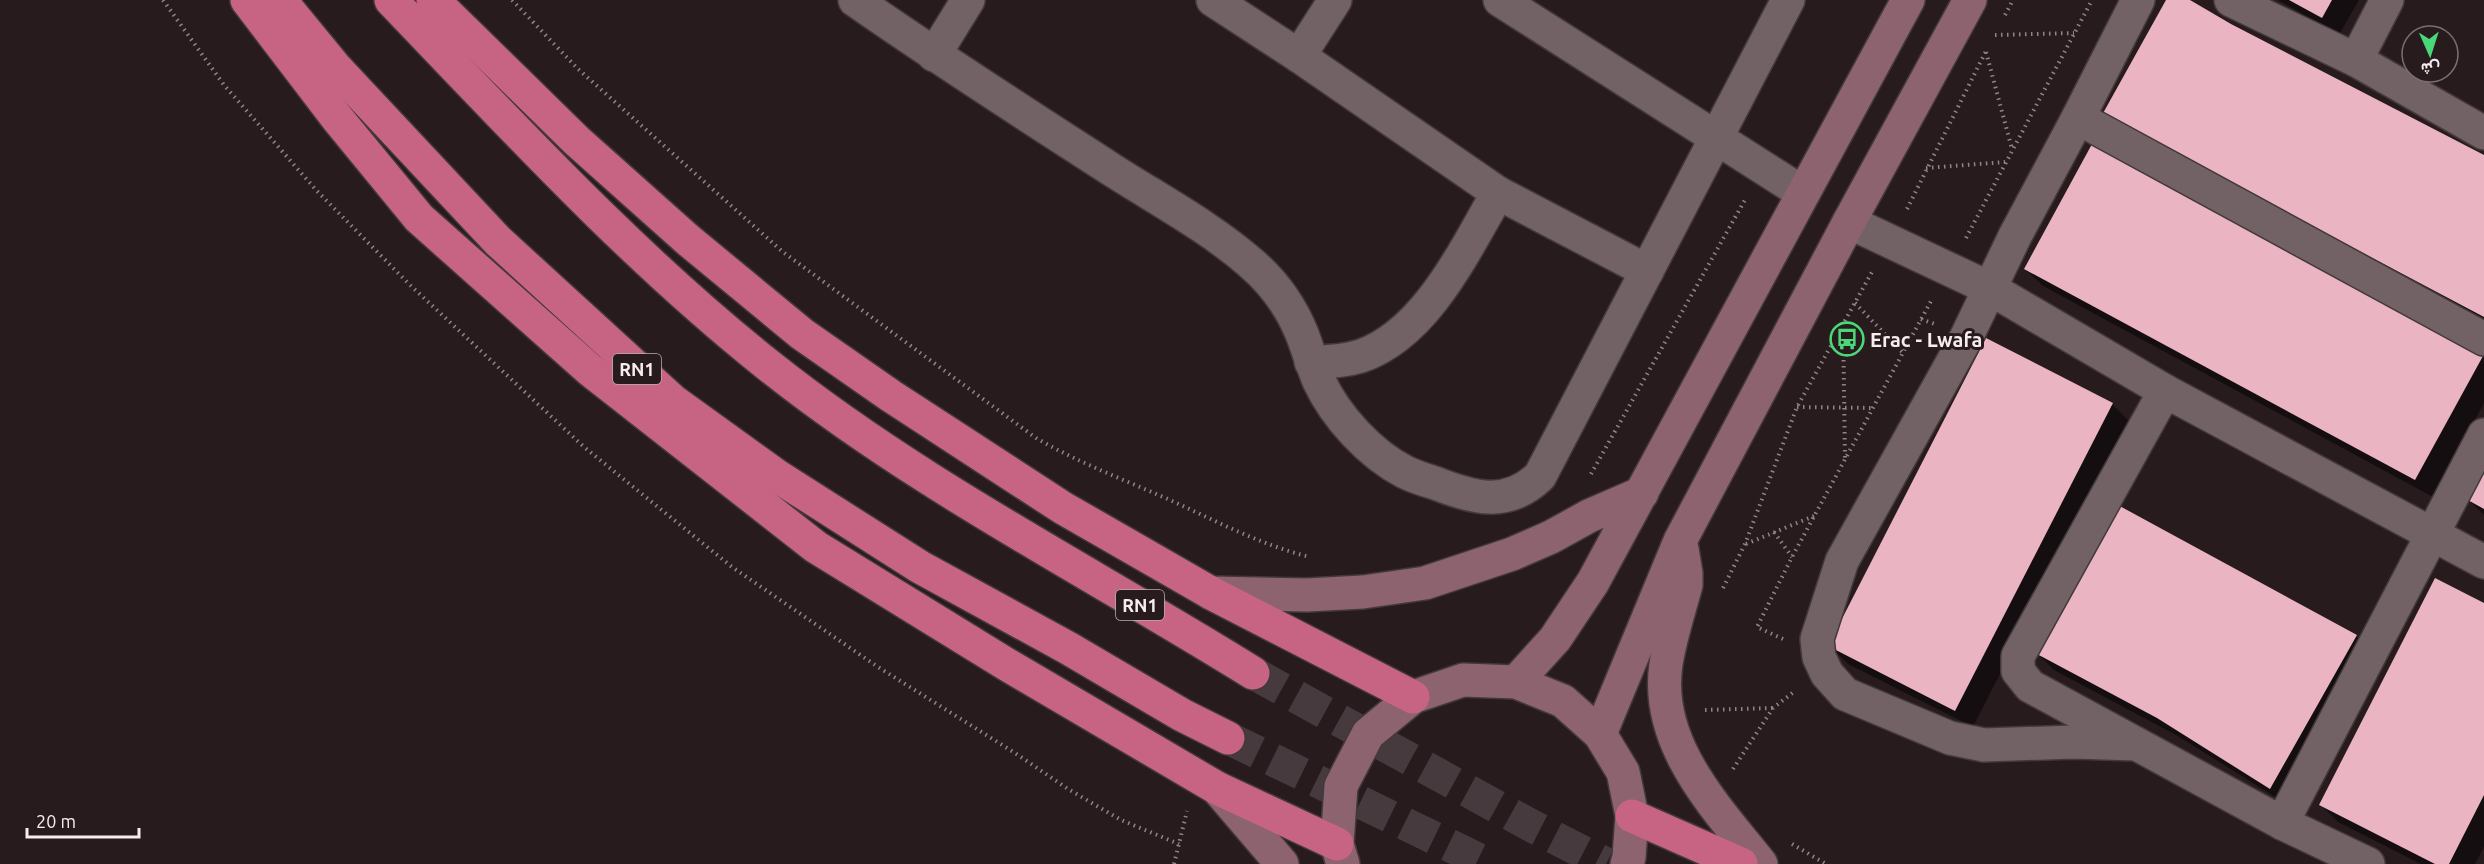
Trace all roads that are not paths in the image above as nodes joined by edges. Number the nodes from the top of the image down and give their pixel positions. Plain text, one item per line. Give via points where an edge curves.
1 (247, 0) edge
2 (280, 0) edge
3 (391, 0) edge
4 (433, 0) edge
5 (855, 0) edge
6 (968, 0) edge
7 (1213, 0) edge
8 (1335, 0) edge
9 (1500, 0) edge
10 (1788, 0) edge
11 (1908, 0) edge
12 (1970, 0) edge
13 (2138, 0) edge
14 (2231, 0) edge
15 (2387, 0) edge
16 (934, 55) junction
17 (1299, 56) junction
18 (2356, 60) junction
19 (2078, 118) junction
20 (2484, 133) edge
21 (1715, 139) junction
22 (1498, 193) junction
23 (1803, 193) junction
24 (1849, 222) junction
25 (1647, 271) junction
26 (1989, 288) junction
27 (2484, 339) edge
28 (1311, 362) junction
29 (2165, 391) junction
30 (2484, 435) edge
31 (1642, 493) junction
32 (2434, 534) junction
33 (1680, 541) junction
34 (2484, 562) edge
35 (1211, 593) junction
36 (1253, 673) tunnel mouth
37 (1516, 682) junction
38 (1413, 697) junction
39 (1600, 734) junction
40 (1228, 738) tunnel mouth
41 (2136, 744) junction
42 (1206, 782) junction
43 (1632, 816) junction
44 (2282, 823) junction
45 (1340, 854) edge
46 (1282, 864) edge
47 (1627, 864) edge
48 (1741, 864) edge
49 (1761, 864) edge
50 (2368, 864) edge

1 - 42 highway via 419,218 590,370 816,547
2 - 40 highway, RN1 via 335,67 498,241 673,401 777,476 920,567
3 - 36 highway, RN1 via 561,177 669,280 768,366 905,464
4 - 35 highway via 577,141 802,334 1063,508
5 - 16 street
6 - 16 street
7 - 17 street
8 - 17 street
9 - 21 street
10 - 21 street
11 - 23 main road
12 - 24 main road
13 - 19 street
14 - 18 street
15 - 18 street
16 - 28 street via 1224,242 1252,264 1272,283 1289,308
17 - 22 street
18 - 20 street
19 - 26 street
19 - 27 street
21 - 23 street
21 - 25 street
22 - 25 street
22 - 28 street via 1448,277 1420,315 1395,339 1360,356
23 - 31 main road
24 - 26 street
24 - 33 main road
25 - 28 street via 1540,476 1517,492 1488,498 1469,496 1405,472 1381,456 1345,420
26 - 29 street
26 - 41 street via 1966,338 1842,561 1817,639 1823,667 1845,694 1950,738 1984,745
29 - 32 street
29 - 41 street via 2017,663 2022,679 2030,686
30 - 32 street
31 - 35 main road via 1512,554 1425,583 1318,595
31 - 37 main road via 1571,617
32 - 34 street
32 - 44 street
33 - 39 main road
33 - 49 main road via 1686,585 1666,665 1667,712 1701,791
35 - 38 highway
37 - 38 main road via 1463,680
37 - 39 main road via 1563,701
38 - 45 main road via 1368,734 1341,786
39 - 43 main road via 1623,772
41 - 44 street
42 - 45 highway
42 - 46 main road
43 - 47 main road
43 - 48 highway
44 - 50 street

